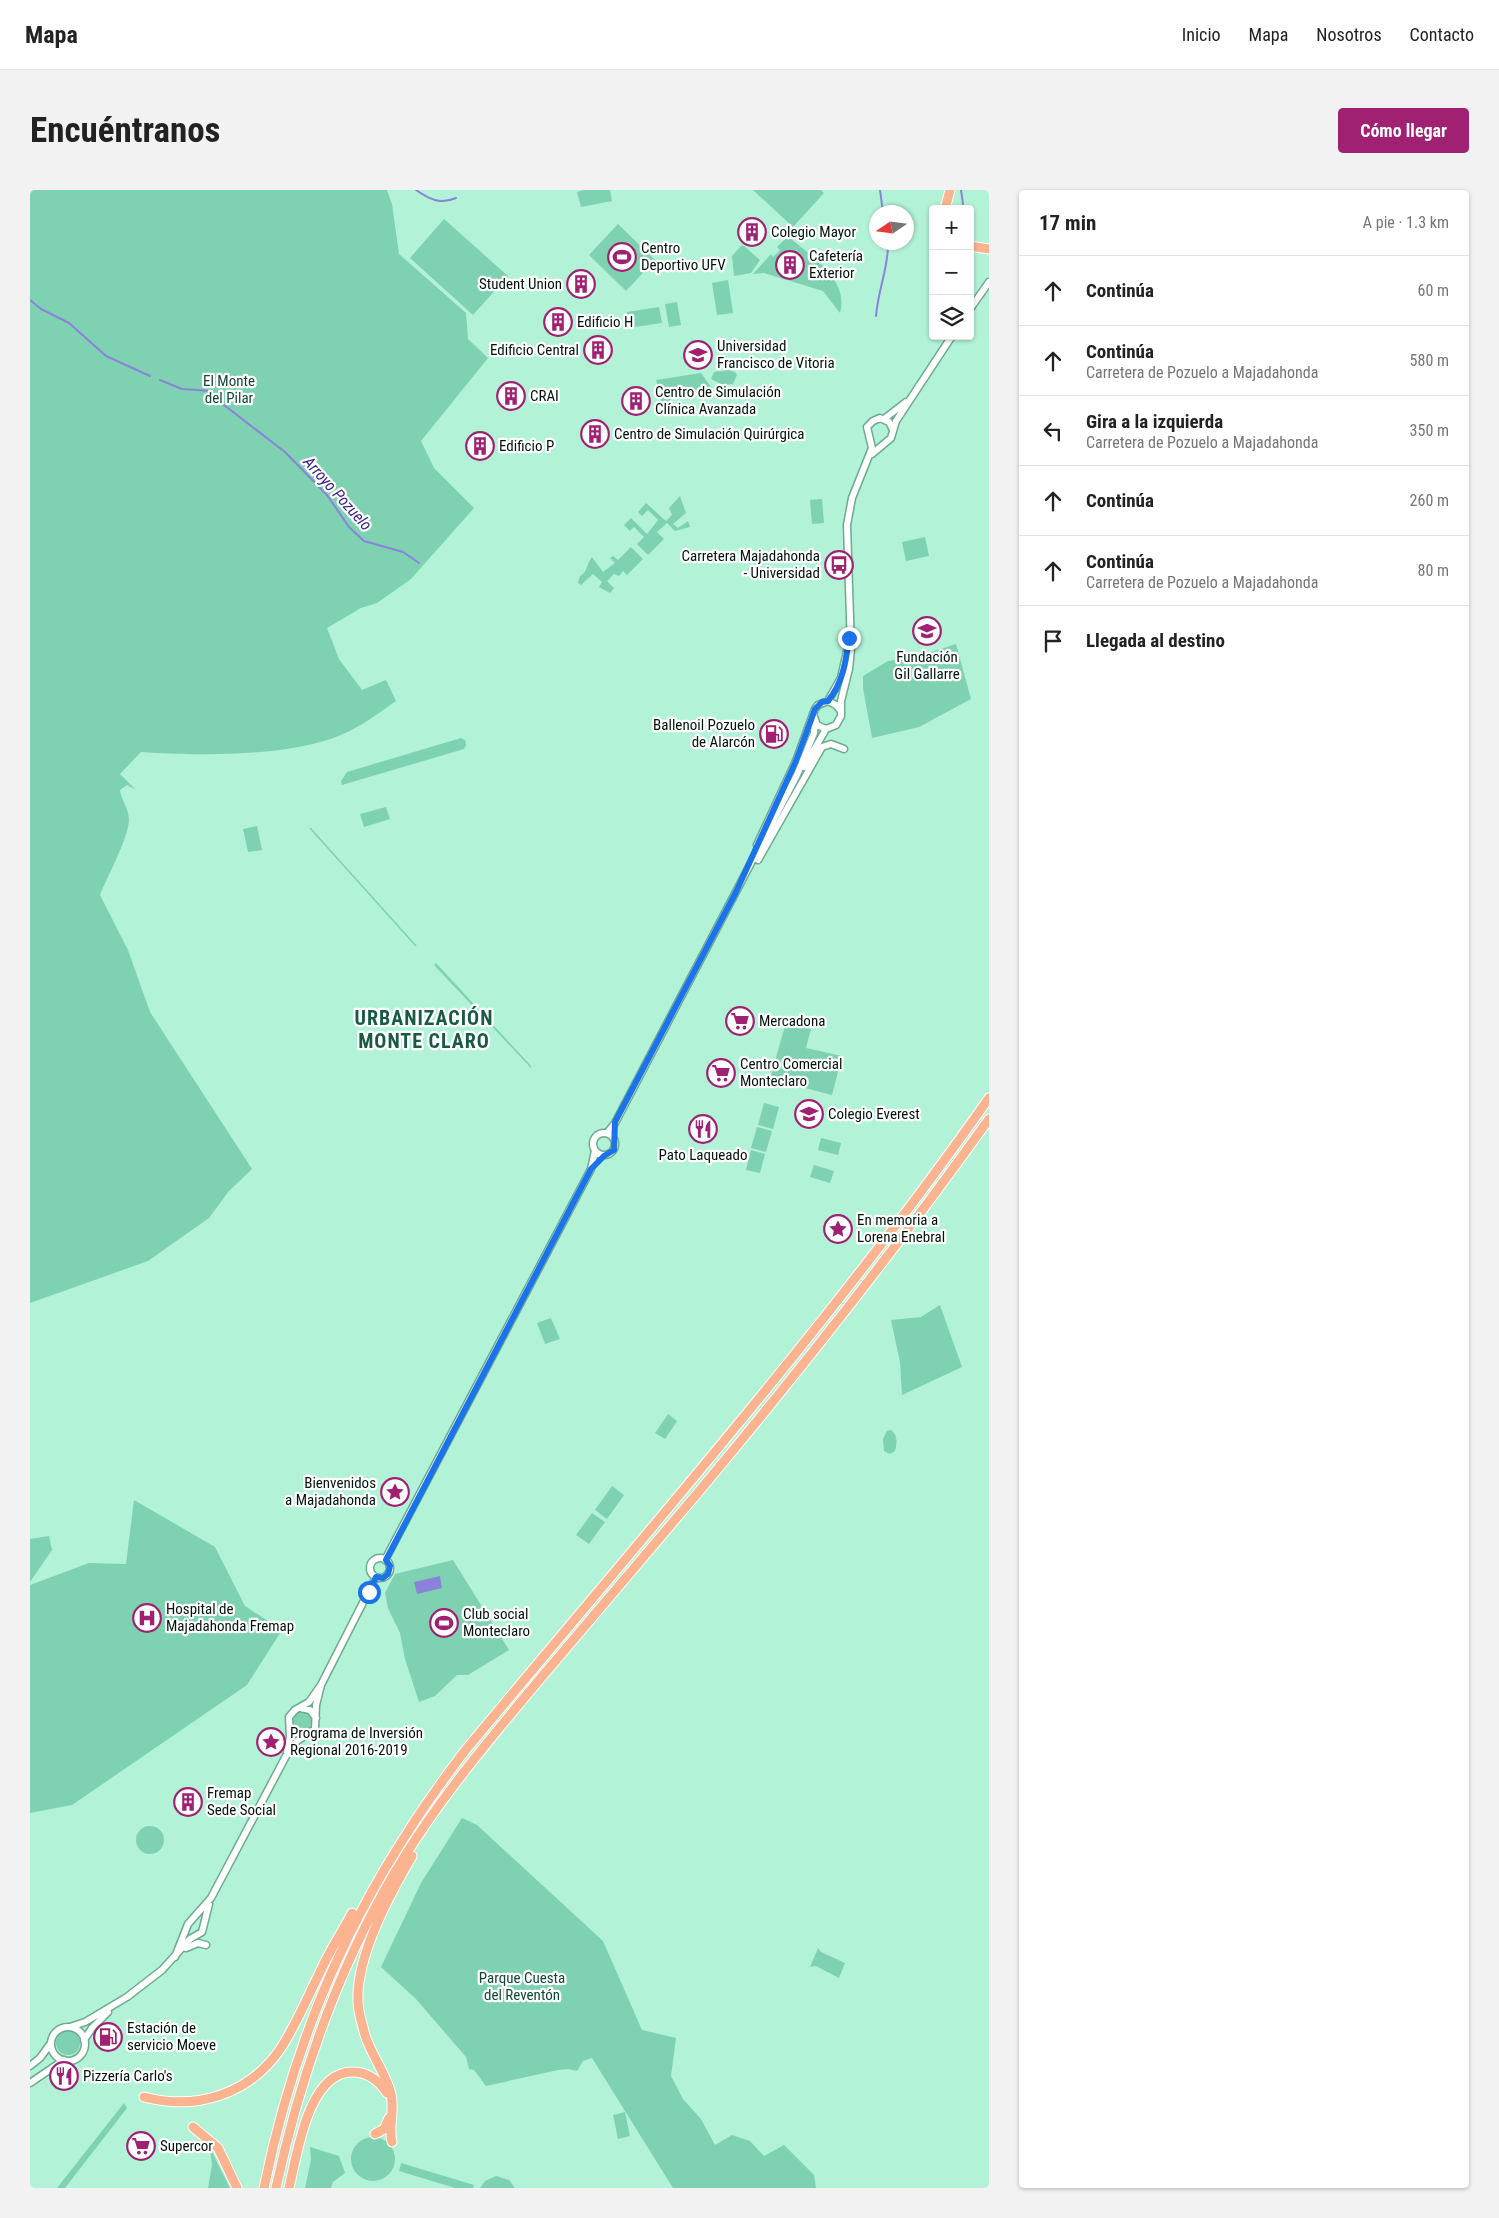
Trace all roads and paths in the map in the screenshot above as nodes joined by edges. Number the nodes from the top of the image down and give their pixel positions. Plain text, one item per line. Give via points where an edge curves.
1 (950, 190) edge
2 (946, 205) edge
3 (974, 247) edge
4 (989, 249) edge
5 (989, 282) edge
6 (974, 303) edge
7 (949, 340) edge
8 (910, 398) junction
9 (884, 419) junction
10 (893, 430) junction
11 (871, 440) junction
12 (883, 443) junction
13 (869, 457) junction
14 (851, 613) junction
15 (828, 701) junction
16 (840, 710) junction
17 (813, 714) junction
18 (815, 722) junction
19 (826, 729) junction
20 (844, 749) dead end
21 (798, 776) junction
22 (736, 892) junction
23 (989, 1098) edge
24 (989, 1119) edge
25 (615, 1122) junction
26 (607, 1133) junction
27 (614, 1138) junction
28 (595, 1151) junction
29 (604, 1156) junction
30 (590, 1171) junction
31 (386, 1560) junction
32 (376, 1577) junction
33 (321, 1685) junction
34 (300, 1708) junction
35 (316, 1718) junction
36 (289, 1727) junction
37 (305, 1736) junction
38 (286, 1756) junction
39 (436, 1810) junction
40 (382, 1870) junction
41 (211, 1898) junction
42 (193, 1920) junction
43 (203, 1926) junction
44 (187, 1930) junction
45 (196, 1936) junction
46 (175, 1957) junction
47 (113, 2007) junction
48 (70, 2027) junction
49 (84, 2040) junction
50 (51, 2043) junction
51 (64, 2060) junction
52 (30, 2066) edge
53 (30, 2082) edge
54 (144, 2097) dead end
55 (194, 2127) dead end
56 (375, 2134) dead end
57 (392, 2142) dead end
58 (237, 2188) edge
59 (264, 2188) edge
60 (276, 2188) edge
61 (289, 2188) edge

1 - 2 highway
3 - 4 highway
5 - 6 street
7 - 8 street
8 - 9 street
8 - 10 street
9 - 10 street
9 - 11 street via 877,419 867,426
10 - 12 street via 891,438
11 - 12 street
11 - 13 street
12 - 13 street
13 - 14 street via 852,498 848,520
14 - 15 street via 844,669
14 - 16 street via 851,658
15 - 16 street
15 - 17 street via 818,705
16 - 19 street via 838,723
17 - 18 street
17 - 22 street via 796,761
18 - 19 street
18 - 21 street
19 - 21 street
20 - 22 street via 831,744 822,747 774,835
21 - 22 street
22 - 25 street
23 - 40 highway via 820,1325 464,1752
24 - 39 highway via 879,1270 811,1356 514,1711
25 - 26 street
25 - 27 street
26 - 27 street
26 - 28 street via 594,1138
27 - 29 street via 614,1150
28 - 29 street
28 - 30 street
29 - 30 street
30 - 31 street
31 - 32 street via 390,1566 388,1574 383,1578
31 - 32 street via 376,1559 371,1564
32 - 33 street
33 - 34 street via 309,1702
33 - 35 street
34 - 35 street via 310,1710
34 - 36 street via 292,1713
35 - 37 street via 315,1729
36 - 37 street via 296,1734
36 - 38 street
37 - 38 street
38 - 41 street
39 - 57 highway via 401,1875 361,1968 358,2001 361,2019 370,2048 391,2091
39 - 60 highway via 374,1910 332,1998 300,2089
40 - 54 highway via 356,1907 280,2048 262,2070 239,2087 204,2101 179,2103
40 - 59 highway via 354,1921 310,2022 282,2110
41 - 42 street
41 - 43 street
42 - 43 street via 198,1920
42 - 44 street
43 - 45 street via 202,1932
44 - 45 street
44 - 46 street
45 - 46 street
45 - 46 street via 206,1945 190,1945
46 - 47 street
47 - 48 street
47 - 49 street
48 - 49 street
48 - 50 street via 57,2031
49 - 51 street via 81,2054 73,2060
50 - 51 street via 55,2054
50 - 52 street
51 - 53 street
55 - 58 highway via 218,2148
56 - 61 highway via 384,2129 390,2117 387,2092 363,2072 339,2074 317,2095

